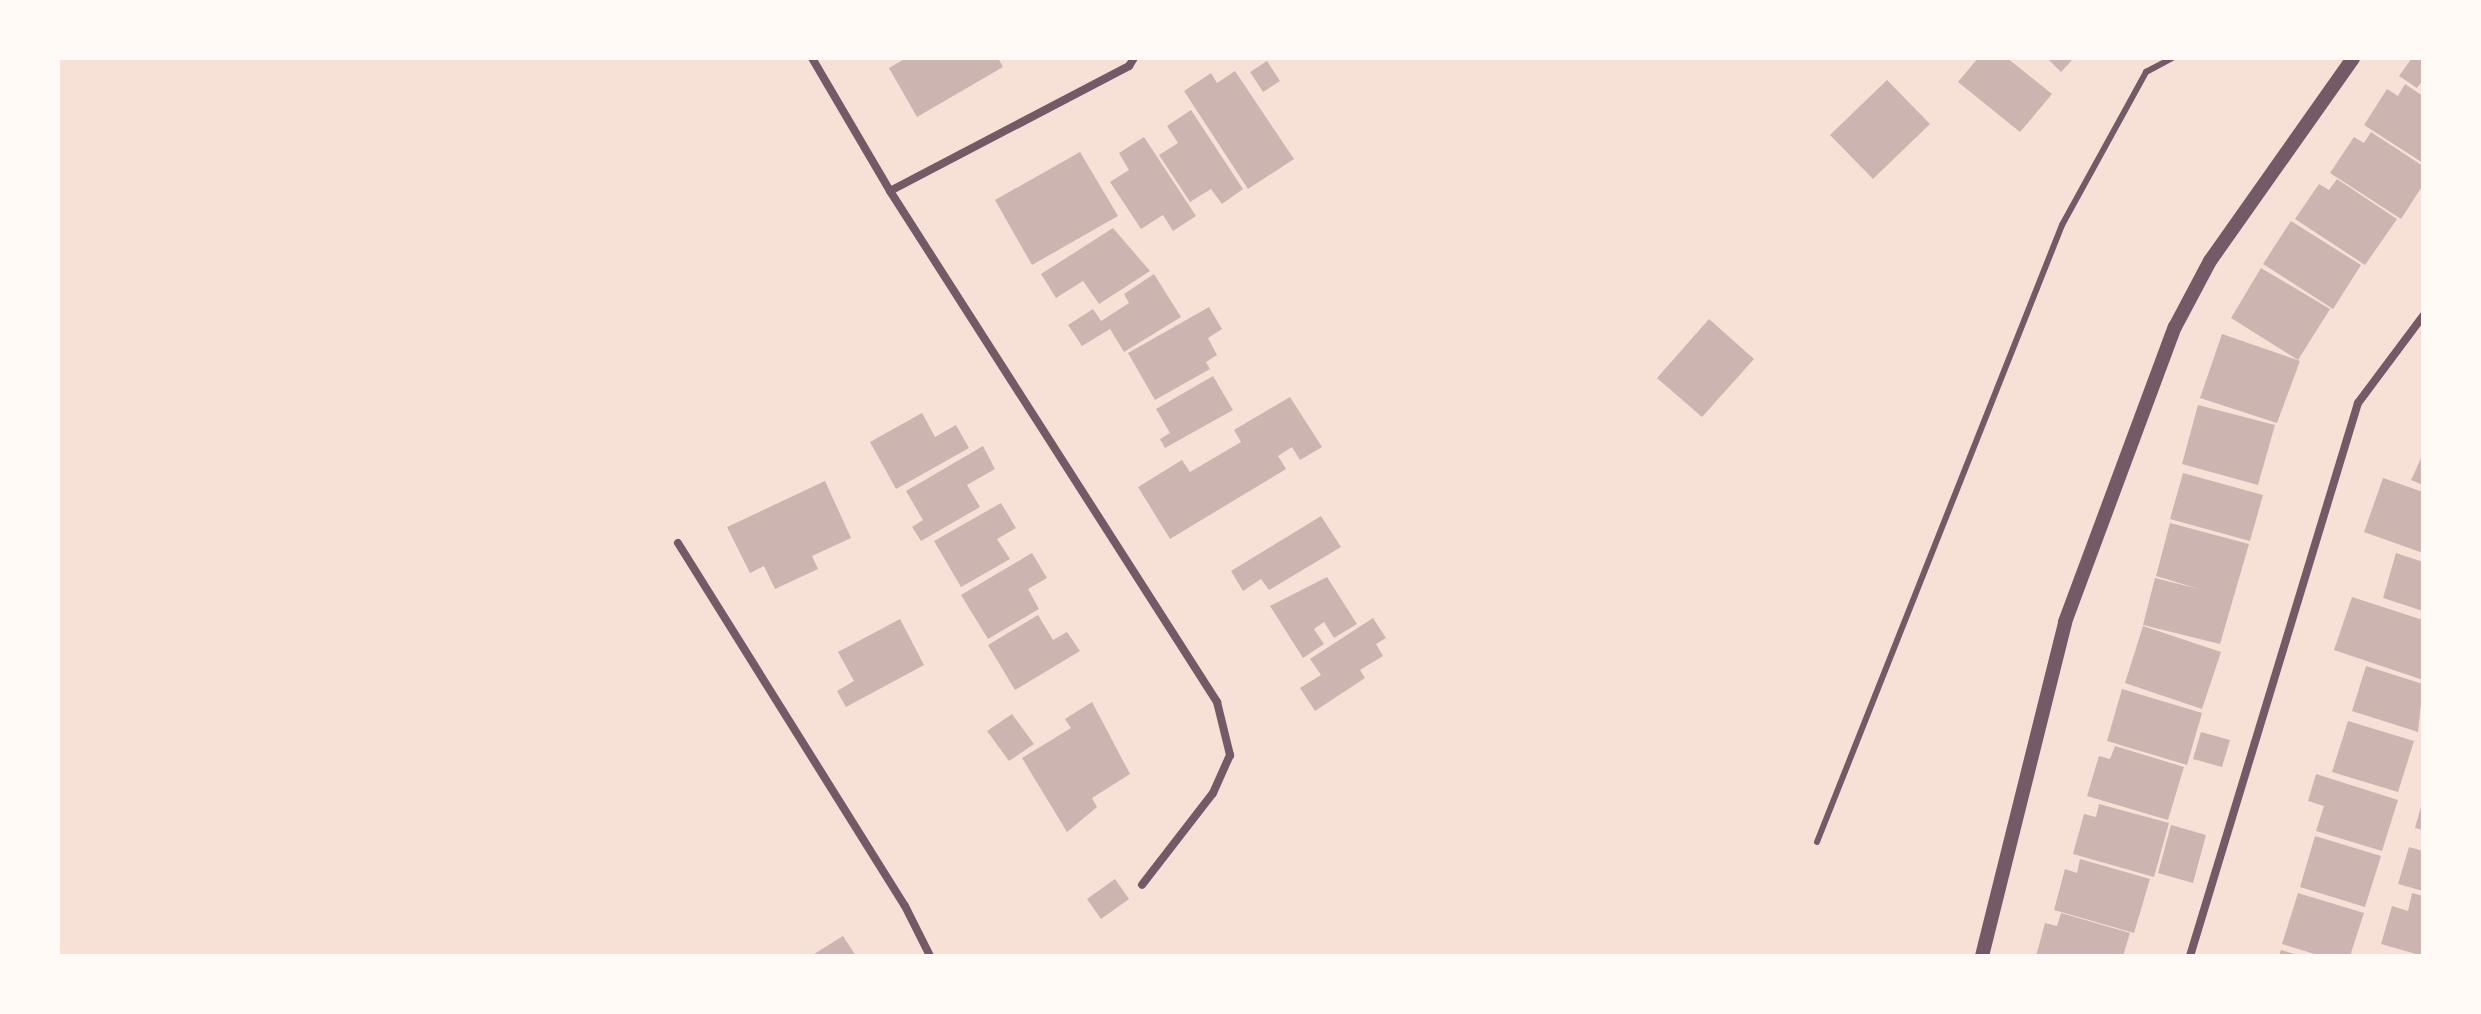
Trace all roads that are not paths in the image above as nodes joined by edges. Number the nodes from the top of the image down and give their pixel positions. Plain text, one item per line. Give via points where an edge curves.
1 (812, 58) edge
2 (1134, 58) edge
3 (2172, 58) edge
4 (2353, 58) edge
5 (890, 191) junction
6 (2423, 316) edge
7 (678, 543) dead end
8 (1817, 842) dead end
9 (1142, 885) dead end
10 (930, 956) edge
11 (1982, 956) edge
12 (2190, 956) edge

1 - 5 street
2 - 5 street via 1129,66
3 - 8 lane via 2146,72 2062,225
4 - 11 street via 2210,261 2175,327 2065,622
5 - 9 street via 1217,702 1230,755 1213,793
6 - 12 street via 2358,403
7 - 10 street via 905,906

